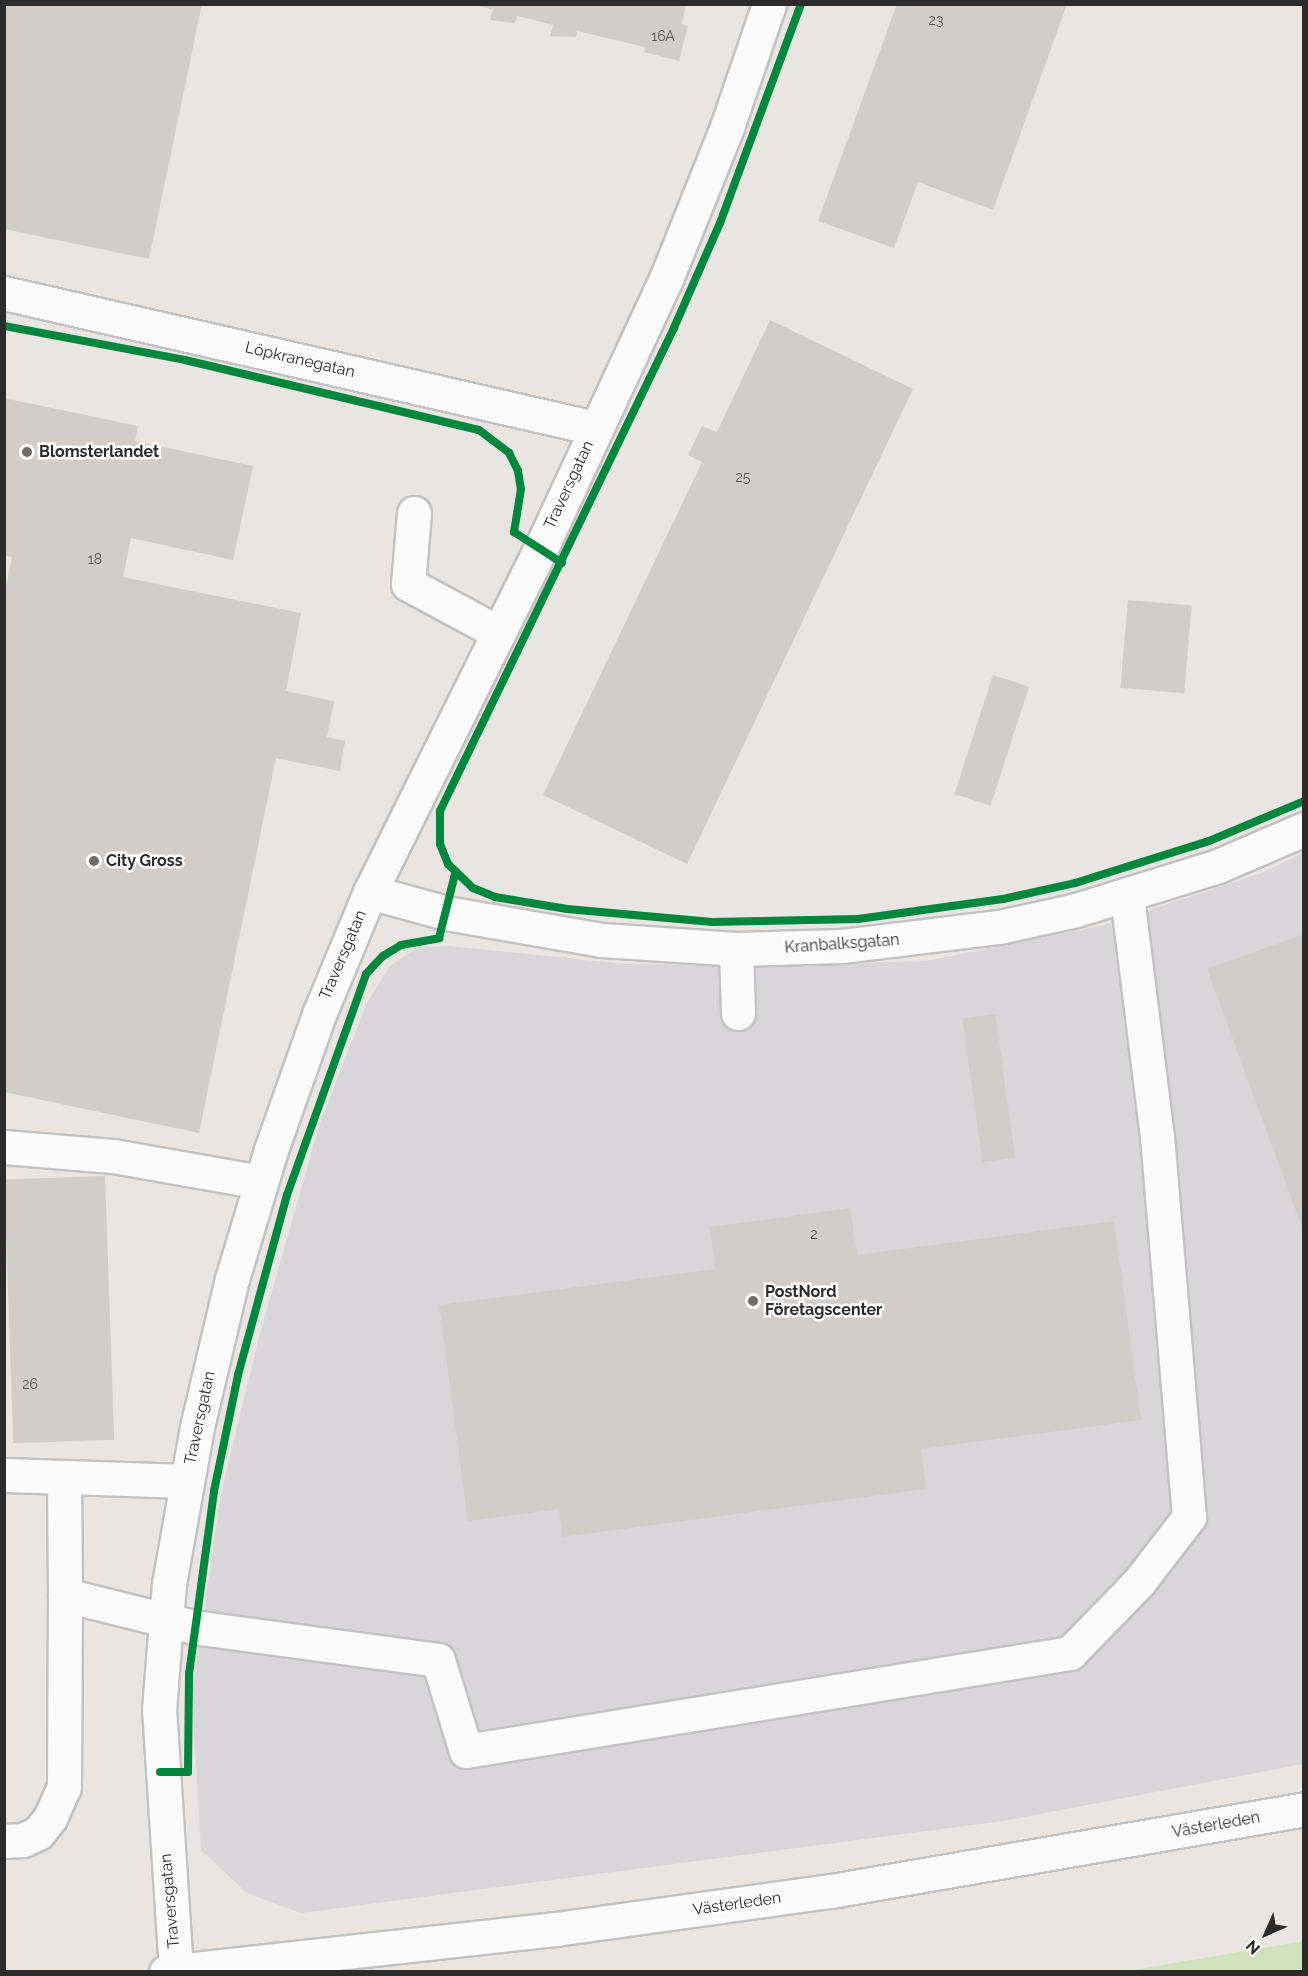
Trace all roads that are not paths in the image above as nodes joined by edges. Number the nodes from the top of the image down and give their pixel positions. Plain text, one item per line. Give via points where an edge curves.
1 (769, 4) edge
2 (4, 293) edge
3 (595, 428) junction
4 (414, 513) dead end
5 (499, 633) junction
6 (1304, 829) edge
7 (370, 892) junction
8 (1127, 896) junction
9 (736, 948) junction
10 (738, 1013) dead end
11 (4, 1147) edge
12 (261, 1182) junction
13 (4, 1475) edge
14 (64, 1477) junction
15 (188, 1481) junction
16 (65, 1595) junction
17 (169, 1620) junction
18 (1304, 1809) edge
19 (4, 1841) edge
20 (171, 1971) edge

1 - 3 street, Traversgatan via 727,127 666,279
2 - 3 street, Löpkranegatan
3 - 5 street, Traversgatan
4 - 5 street via 408,584
5 - 7 street, Traversgatan
6 - 8 street, Kranbalksgatan via 1218,866
7 - 9 street, Kranbalksgatan via 524,929 603,940
7 - 12 street, Traversgatan via 320,1012
8 - 9 street, Kranbalksgatan via 999,927 920,939 841,946
8 - 17 street via 1157,1137 1189,1517 1139,1582 1070,1653 466,1751 438,1660
9 - 10 street
11 - 12 street via 113,1156
12 - 15 street, Traversgatan via 232,1279
13 - 14 street
14 - 15 street
14 - 16 street
15 - 17 street, Traversgatan via 170,1584
16 - 17 street
16 - 19 street via 64,1787 50,1818 38,1833 23,1840
17 - 20 street, Traversgatan via 159,1710 159,1751
18 - 20 street, Västerleden via 831,1891 556,1929

